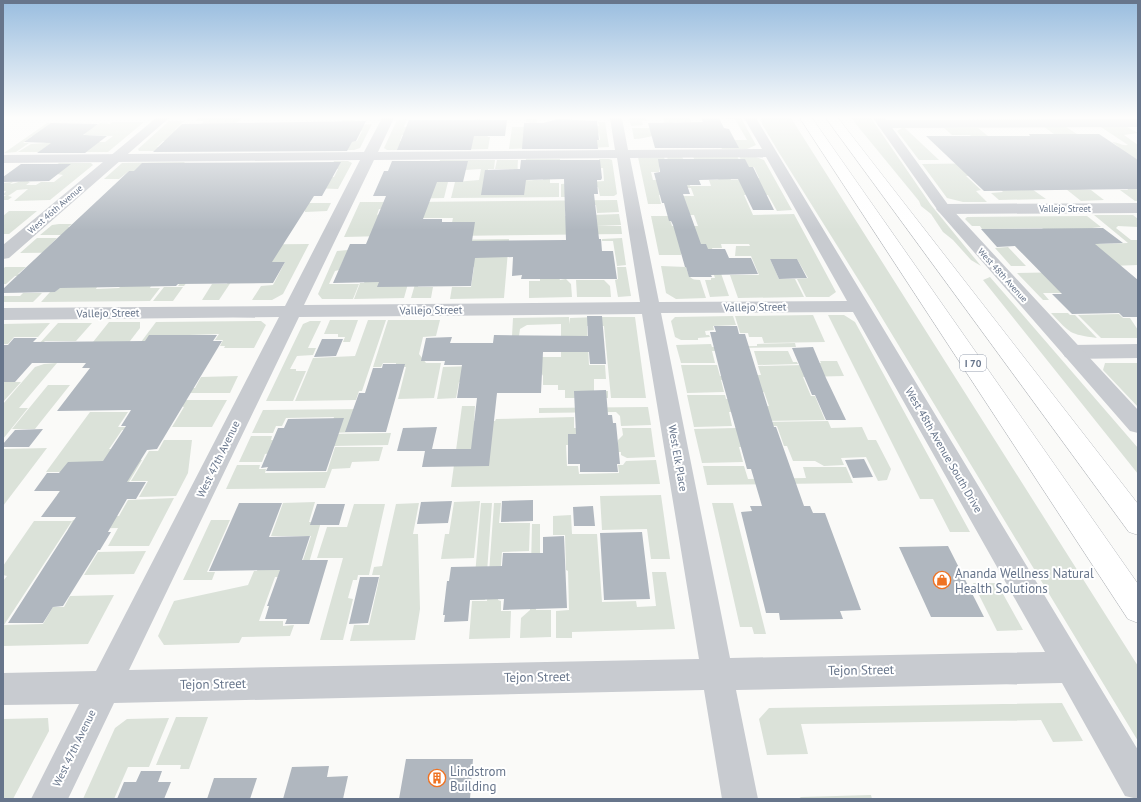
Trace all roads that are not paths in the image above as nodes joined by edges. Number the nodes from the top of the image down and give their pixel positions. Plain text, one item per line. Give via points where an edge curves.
1 (119, 155) edge
2 (442, 155) edge
3 (622, 155) edge
4 (771, 155) edge
5 (831, 155) edge
6 (860, 155) edge
7 (906, 155) edge
8 (369, 156) junction
9 (116, 158) junction
10 (3, 159) edge
11 (1138, 208) edge
12 (944, 209) junction
13 (3, 254) edge
14 (860, 306) junction
15 (650, 308) junction
16 (291, 311) junction
17 (3, 314) edge
18 (1138, 351) edge
19 (1072, 352) junction
20 (1138, 425) edge
21 (1138, 524) edge
22 (1138, 609) edge
23 (1071, 667) junction
24 (717, 673) junction
25 (104, 687) junction
26 (3, 689) edge
27 (1138, 783) edge
28 (49, 799) edge
29 (740, 799) edge

1 - 9 street, West 46th Avenue
2 - 8 street
3 - 15 street, West Elk Place
4 - 14 street, West 48th Avenue South Drive
5 - 22 highway, I 70
6 - 21 highway
7 - 12 street, West 48th Avenue
8 - 9 street
8 - 16 street, West 47th Avenue
9 - 10 street
9 - 13 street, West 46th Avenue
11 - 12 street, Vallejo Street
12 - 19 street, West 48th Avenue
14 - 15 street, Vallejo Street
14 - 23 street, West 48th Avenue South Drive
15 - 16 street, Vallejo Street
15 - 24 street, West Elk Place
16 - 17 street, Vallejo Street
16 - 25 street, West 47th Avenue
18 - 19 street
19 - 20 street, West 48th Avenue
23 - 24 street, Tejon Street
23 - 27 street, West 48th Avenue South Drive
24 - 25 street, Tejon Street
24 - 29 street, West Elk Place
25 - 26 street, Tejon Street
25 - 28 street, West 47th Avenue

